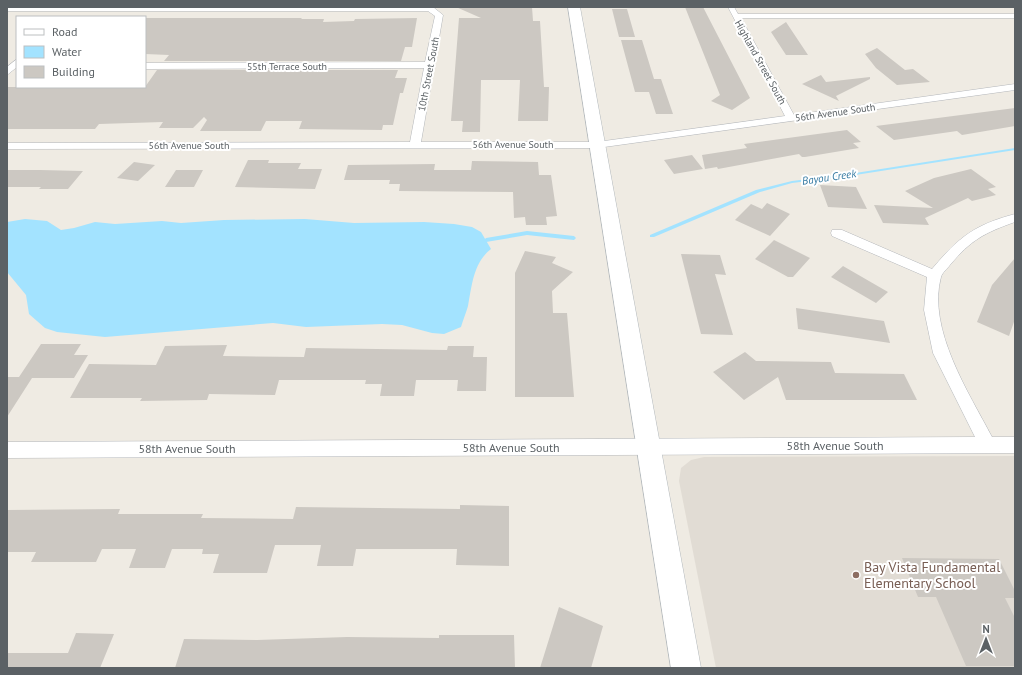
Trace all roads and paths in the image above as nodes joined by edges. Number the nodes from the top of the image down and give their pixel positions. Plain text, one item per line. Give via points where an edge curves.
1 (574, 7) edge
2 (730, 7) edge
3 (7, 9) edge
4 (75, 10) junction
5 (68, 16) edge
6 (735, 16) junction
7 (1015, 16) edge
8 (428, 65) junction
9 (146, 66) edge
10 (1015, 88) edge
11 (791, 118) junction
12 (415, 144) junction
13 (597, 145) junction
14 (7, 146) edge
15 (1015, 218) edge
16 (836, 233) dead end
17 (934, 275) junction
18 (988, 445) junction
19 (1015, 445) edge
20 (648, 448) junction
21 (7, 450) edge
22 (686, 668) edge

1 - 13 street
2 - 6 street, Highland Street South
3 - 4 street
4 - 5 street
4 - 8 street, 10th Street South via 430,10 440,15
6 - 7 street
6 - 11 street, Highland Street South
8 - 9 street, 55th Terrace South
8 - 12 street, 10th Street South
10 - 11 street, 56th Avenue South
11 - 13 street, 56th Avenue South
12 - 13 street, 56th Avenue South
12 - 14 street, 56th Avenue South
13 - 20 street
15 - 17 street via 981,230 957,248
16 - 17 street
17 - 18 street via 931,310 941,353
18 - 19 street, 58th Avenue South
18 - 20 street, 58th Avenue South
20 - 21 street, 58th Avenue South
20 - 22 street

